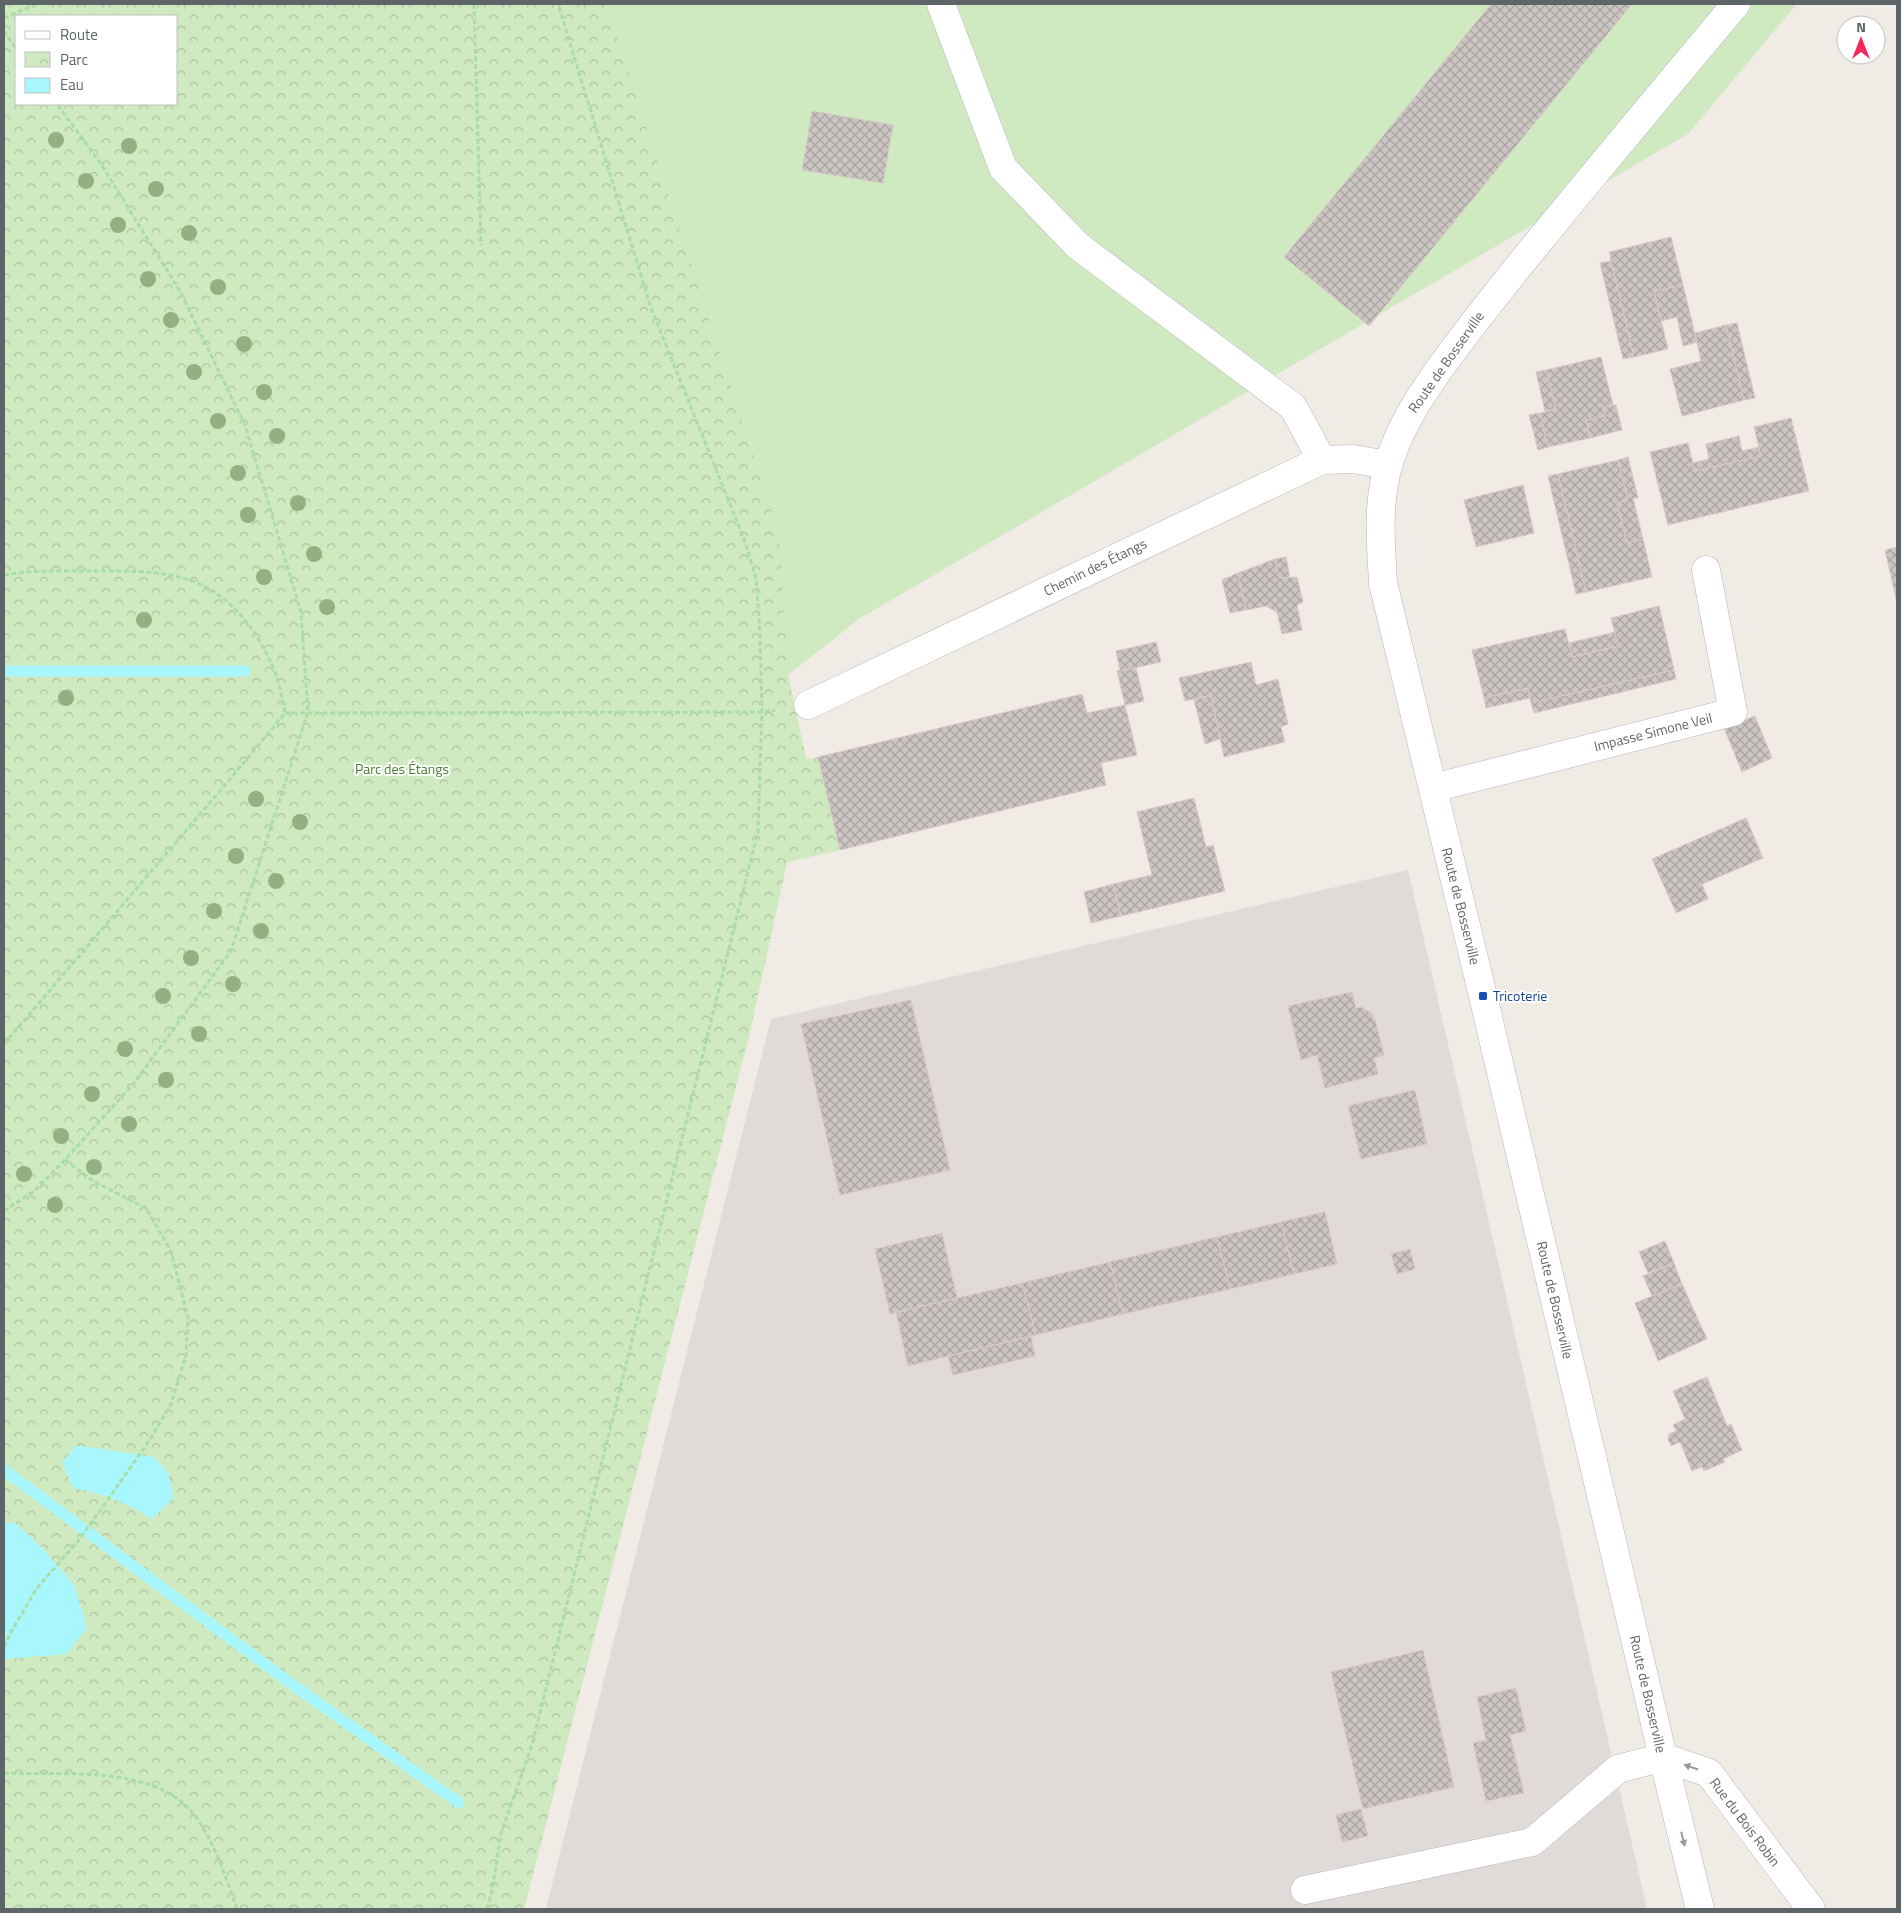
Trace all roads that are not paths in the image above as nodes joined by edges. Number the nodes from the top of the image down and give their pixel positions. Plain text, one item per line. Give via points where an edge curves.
1 (941, 4) edge
2 (1736, 4) edge
3 (1322, 460) junction
4 (1388, 465) junction
5 (1706, 570) dead end
6 (808, 704) road end
7 (1433, 788) junction
8 (1662, 1757) junction
9 (1305, 1890) dead end
10 (1700, 1909) edge
11 (1811, 1909) edge

1 - 3 street via 1003,168 1078,246 1293,407
2 - 4 street, Route de Bosserville via 1475,320 1414,405
3 - 4 street, Chemin des Étangs via 1353,459
3 - 6 street, Chemin des Étangs
4 - 7 street, Route de Bosserville via 1382,486 1380,514 1382,583
5 - 7 street, Impasse Simone Veil via 1733,712
7 - 8 street, Route de Bosserville
8 - 9 street via 1618,1769 1532,1842
8 -> 10 street, Route de Bosserville
11 -> 8 street, Rue du Bois Robin via 1709,1773

